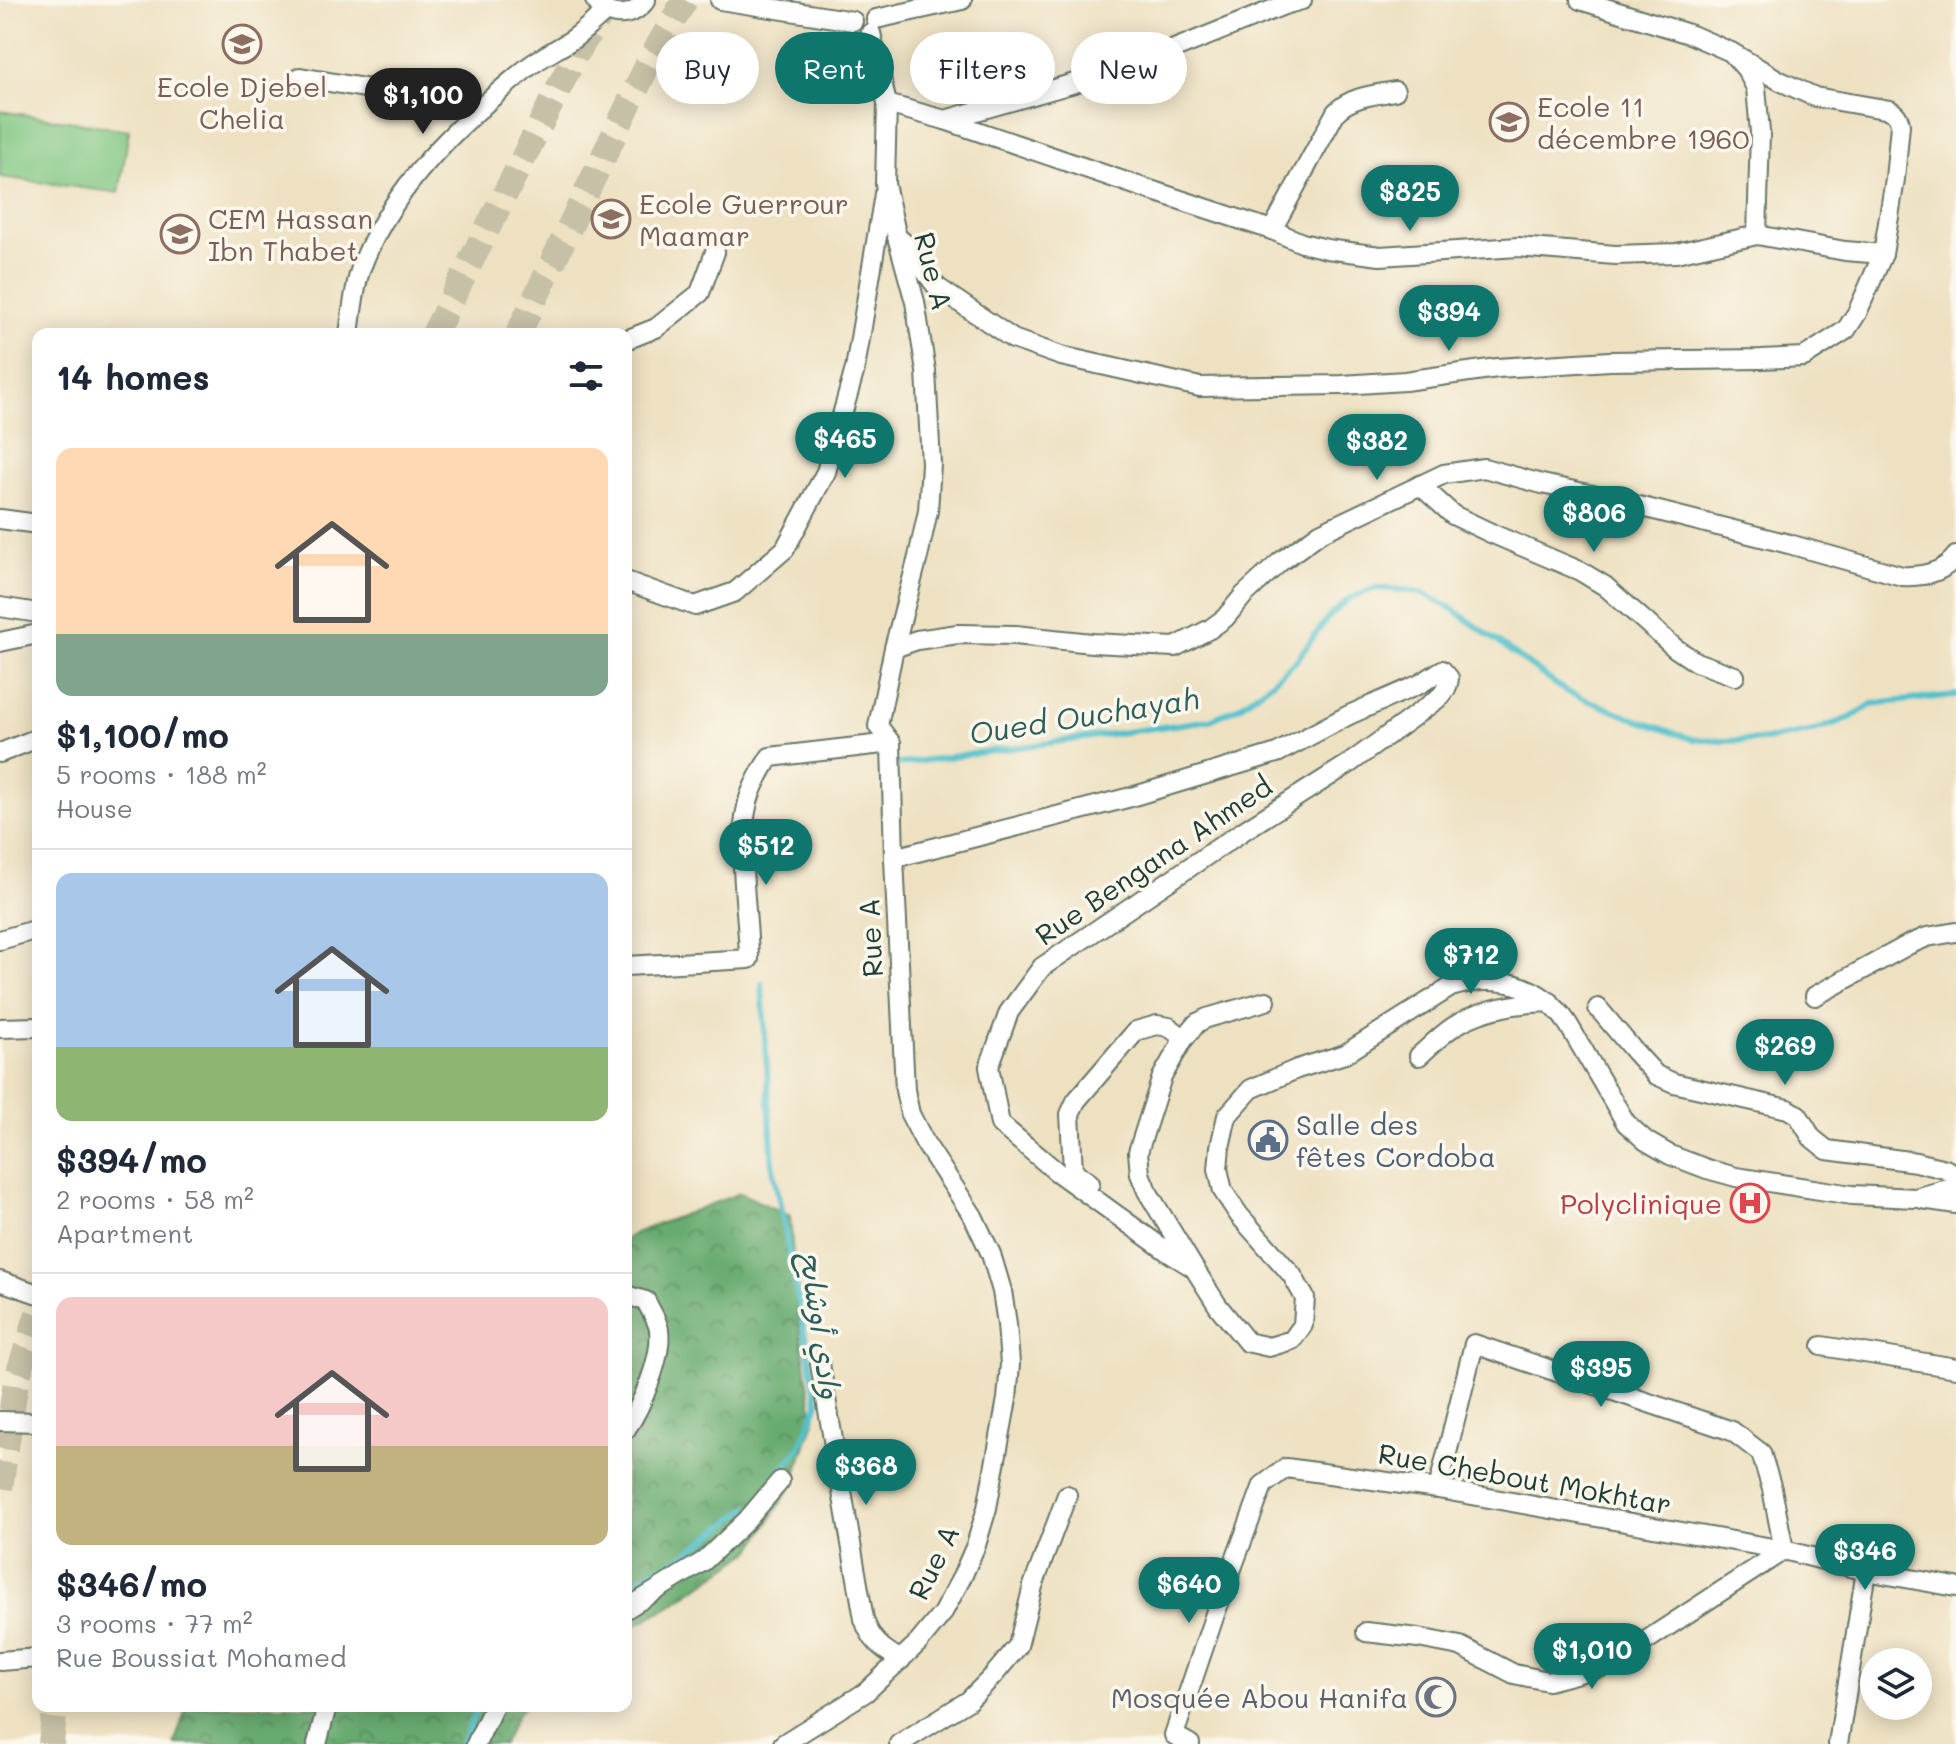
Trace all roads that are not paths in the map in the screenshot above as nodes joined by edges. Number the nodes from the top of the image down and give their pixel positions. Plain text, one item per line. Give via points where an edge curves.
1 (646, 0) edge
2 (720, 0) edge
3 (962, 0) edge
4 (1302, 0) edge
5 (1580, 0) edge
6 (600, 6) edge
7 (873, 26) junction
8 (874, 32) edge
9 (1731, 52) junction
10 (300, 77) dead end
11 (1395, 91) dead end
12 (887, 104) joint
13 (481, 108) junction
14 (945, 120) junction
15 (885, 184) junction
16 (1272, 230) junction
17 (896, 233) junction
18 (1757, 235) junction
19 (715, 252) dead end
20 (1883, 254) junction
21 (350, 328) edge
22 (632, 338) edge
23 (1420, 485) junction
24 (0, 519) edge
25 (32, 523) edge
26 (1956, 556) edge
27 (632, 583) edge
28 (0, 607) edge
29 (32, 612) edge
30 (32, 635) edge
31 (0, 642) edge
32 (894, 648) junction
33 (1735, 676) dead end
34 (32, 740) edge
35 (891, 743) junction
36 (0, 753) edge
37 (894, 858) junction
38 (32, 931) edge
39 (1956, 932) edge
40 (0, 940) edge
41 (632, 966) edge
42 (1815, 996) dead end
43 (1266, 1001) dead end
44 (1550, 1002) junction
45 (1598, 1008) dead end
46 (32, 1027) edge
47 (0, 1028) edge
48 (1183, 1040) junction
49 (1419, 1056) dead end
50 (1956, 1175) edge
51 (1956, 1187) edge
52 (1915, 1198) junction
53 (1956, 1204) edge
54 (1135, 1216) dead end
55 (1194, 1268) junction
56 (0, 1281) edge
57 (32, 1292) edge
58 (632, 1297) edge
59 (1822, 1346) dead end
60 (820, 1364) dead end
61 (1956, 1368) edge
62 (632, 1418) edge
63 (0, 1421) edge
64 (32, 1422) edge
65 (780, 1481) dead end
66 (1438, 1489) junction
67 (1067, 1495) dead end
68 (1784, 1550) junction
69 (1866, 1571) junction
70 (1956, 1587) edge
71 (632, 1605) edge
72 (1366, 1632) dead end
73 (32, 1658) edge
74 (901, 1660) junction
75 (0, 1661) edge
76 (325, 1712) edge
77 (491, 1712) edge
78 (1178, 1741) edge
79 (317, 1744) edge
80 (476, 1744) edge
81 (783, 1744) edge
82 (899, 1744) edge
83 (1838, 1744) edge

1 - 6 street via 622,15
2 - 7 street via 853,21 861,34
3 - 7 street
4 - 14 street via 1127,68
5 - 9 street
6 - 13 street via 575,37 529,66
7 - 8 street, Rue A
9 - 18 street via 1756,88
9 - 20 street via 1815,97 1896,113 1900,125
10 - 13 street
11 - 16 street via 1358,98 1336,112
12 - 14 street
12 - 15 street, Rue A
13 - 21 street via 435,154 378,230 360,271
14 - 16 street
15 - 17 street, Rue A
15 - 27 street via 855,369 826,472 785,549 735,592 695,606
16 - 18 street via 1302,243 1380,256 1518,247 1615,255 1676,253
17 - 20 street via 937,287 1013,339 1061,356 1200,387 1342,385 1610,361 1804,357 1846,330
17 - 32 street, Rue A via 926,371 931,464 925,527
18 - 20 street
19 - 22 street via 700,293 656,328
23 - 26 street via 1444,474 1484,468 1902,576 1937,572
23 - 32 street via 1320,533 1244,595 1225,618 1175,647 958,634
23 - 33 street via 1453,515 1605,586 1675,648
24 - 25 street
28 - 29 street
30 - 31 street
32 - 35 street, Rue A via 878,726
34 - 36 street
35 - 37 street, Rue A
35 - 41 street via 770,757 748,800 742,837 749,959
37 - 55 street, Rue Bengana Ahmed via 1277,753 1442,670 1449,678 1443,694 1350,763 1042,967 1009,1012 989,1067 1000,1124 1057,1172
37 - 74 street, Rue A via 910,1114 991,1254 1002,1291 1010,1364 990,1493 976,1545 942,1614
38 - 40 street
39 - 42 street via 1908,945
43 - 48 street via 1207,1018
44 - 49 street via 1519,1003 1470,1019
44 - 52 street, Rue Bengana Ahmed via 1626,1123 1670,1155 1736,1177 1852,1195
44 - 55 street, Rue Bengana Ahmed via 1506,981 1451,987 1345,1054 1251,1089 1227,1116 1218,1169 1223,1191 1305,1298 1303,1325 1292,1340 1269,1347 1247,1342
45 - 50 street via 1656,1075 1788,1109 1827,1150 1916,1162
46 - 47 street
48 - 54 street via 1169,1027 1136,1031 1070,1114 1073,1171
48 - 55 street via 1162,1077 1138,1152 1147,1191
51 - 52 street, Rue Bengana Ahmed
52 - 53 street
56 - 57 street
58 - 62 street via 646,1301 659,1330 654,1369
59 - 61 street
60 - 74 street via 864,1619 868,1633
63 - 64 street
65 - 71 street via 704,1561
66 - 68 street, Rue Chebout Mokhtar
66 - 68 street via 1474,1344 1732,1431 1761,1453
66 - 78 street, Rue Chebout Mokhtar via 1286,1468 1263,1485 1215,1614
67 - 82 street via 1033,1586 1018,1646 968,1701
68 - 69 street, Rue Chebout Mokhtar
68 - 72 street via 1609,1665 1548,1681 1514,1674 1460,1646
69 - 70 street, Rue Chebout Mokhtar
69 - 83 street
73 - 75 street
74 - 81 street, Rue A via 866,1692
76 - 79 street
77 - 80 street

